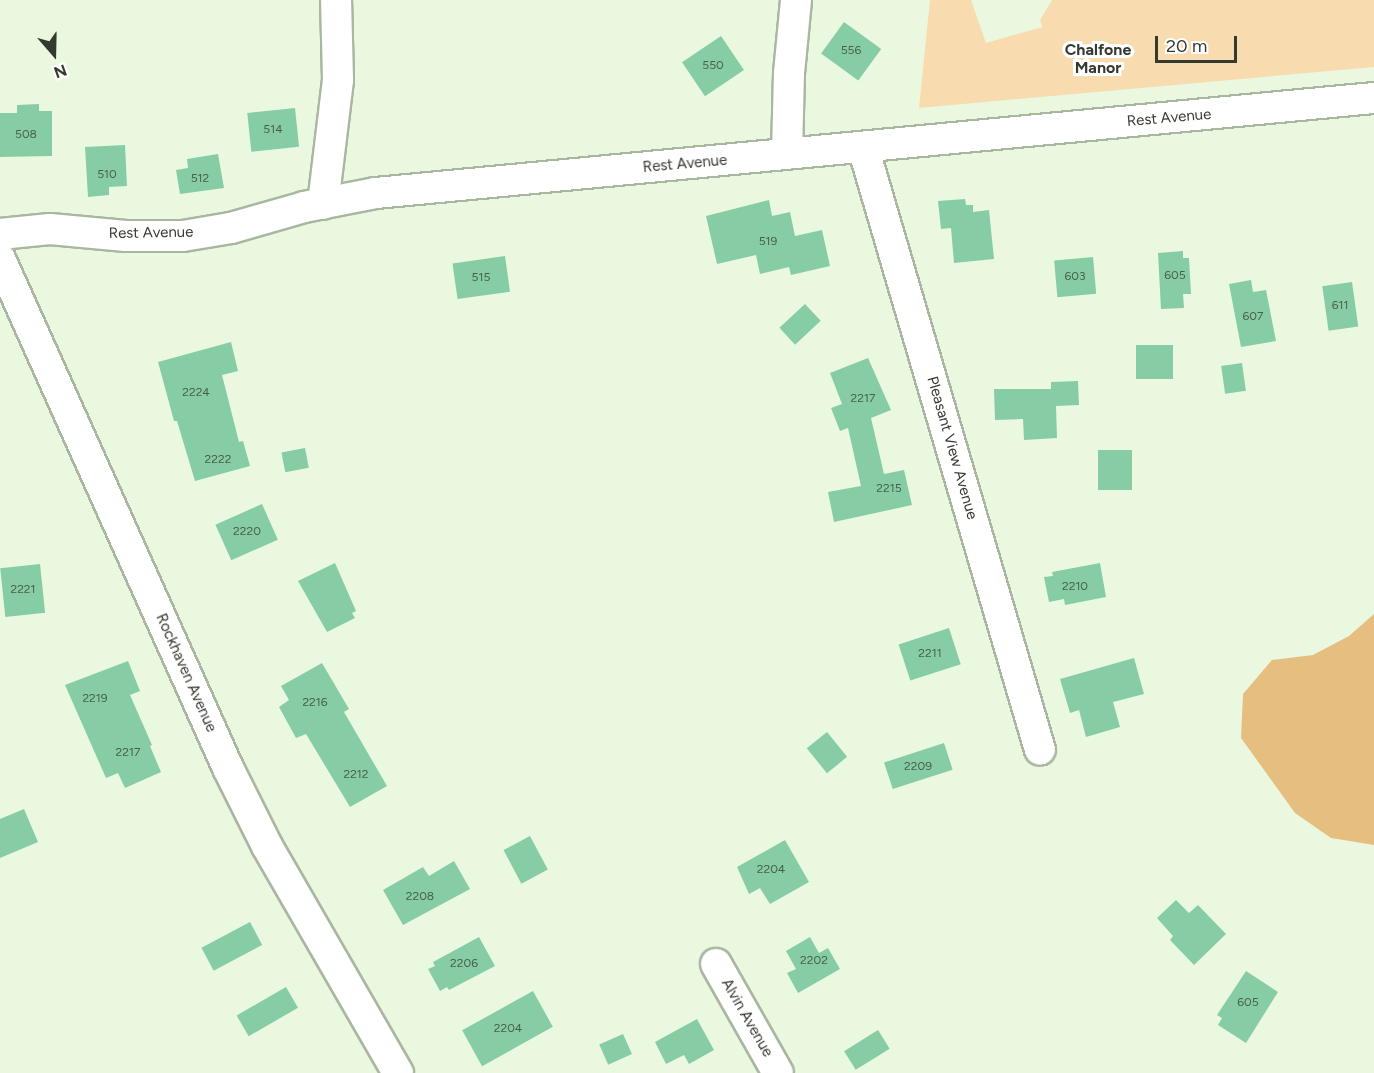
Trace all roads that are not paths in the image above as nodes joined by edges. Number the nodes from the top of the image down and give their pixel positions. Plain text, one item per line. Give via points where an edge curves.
1 (336, 0) edge
2 (796, 0) edge
3 (1374, 98) edge
4 (863, 147) junction
5 (786, 154) junction
6 (323, 204) junction
7 (0, 234) edge
8 (0, 259) edge
9 (1040, 750) dead end
10 (716, 964) dead end
11 (398, 1073) edge
12 (778, 1073) edge

1 - 6 street via 338,80
2 - 5 street
3 - 4 street, Rest Avenue
4 - 5 street, Rest Avenue
4 - 9 street, Pleasant View Avenue
5 - 6 street, Rest Avenue via 376,193
6 - 7 street, Rest Avenue via 183,236 50,229
8 - 11 street, Rockhaven Avenue via 228,768 267,846
10 - 12 street, Alvin Avenue

